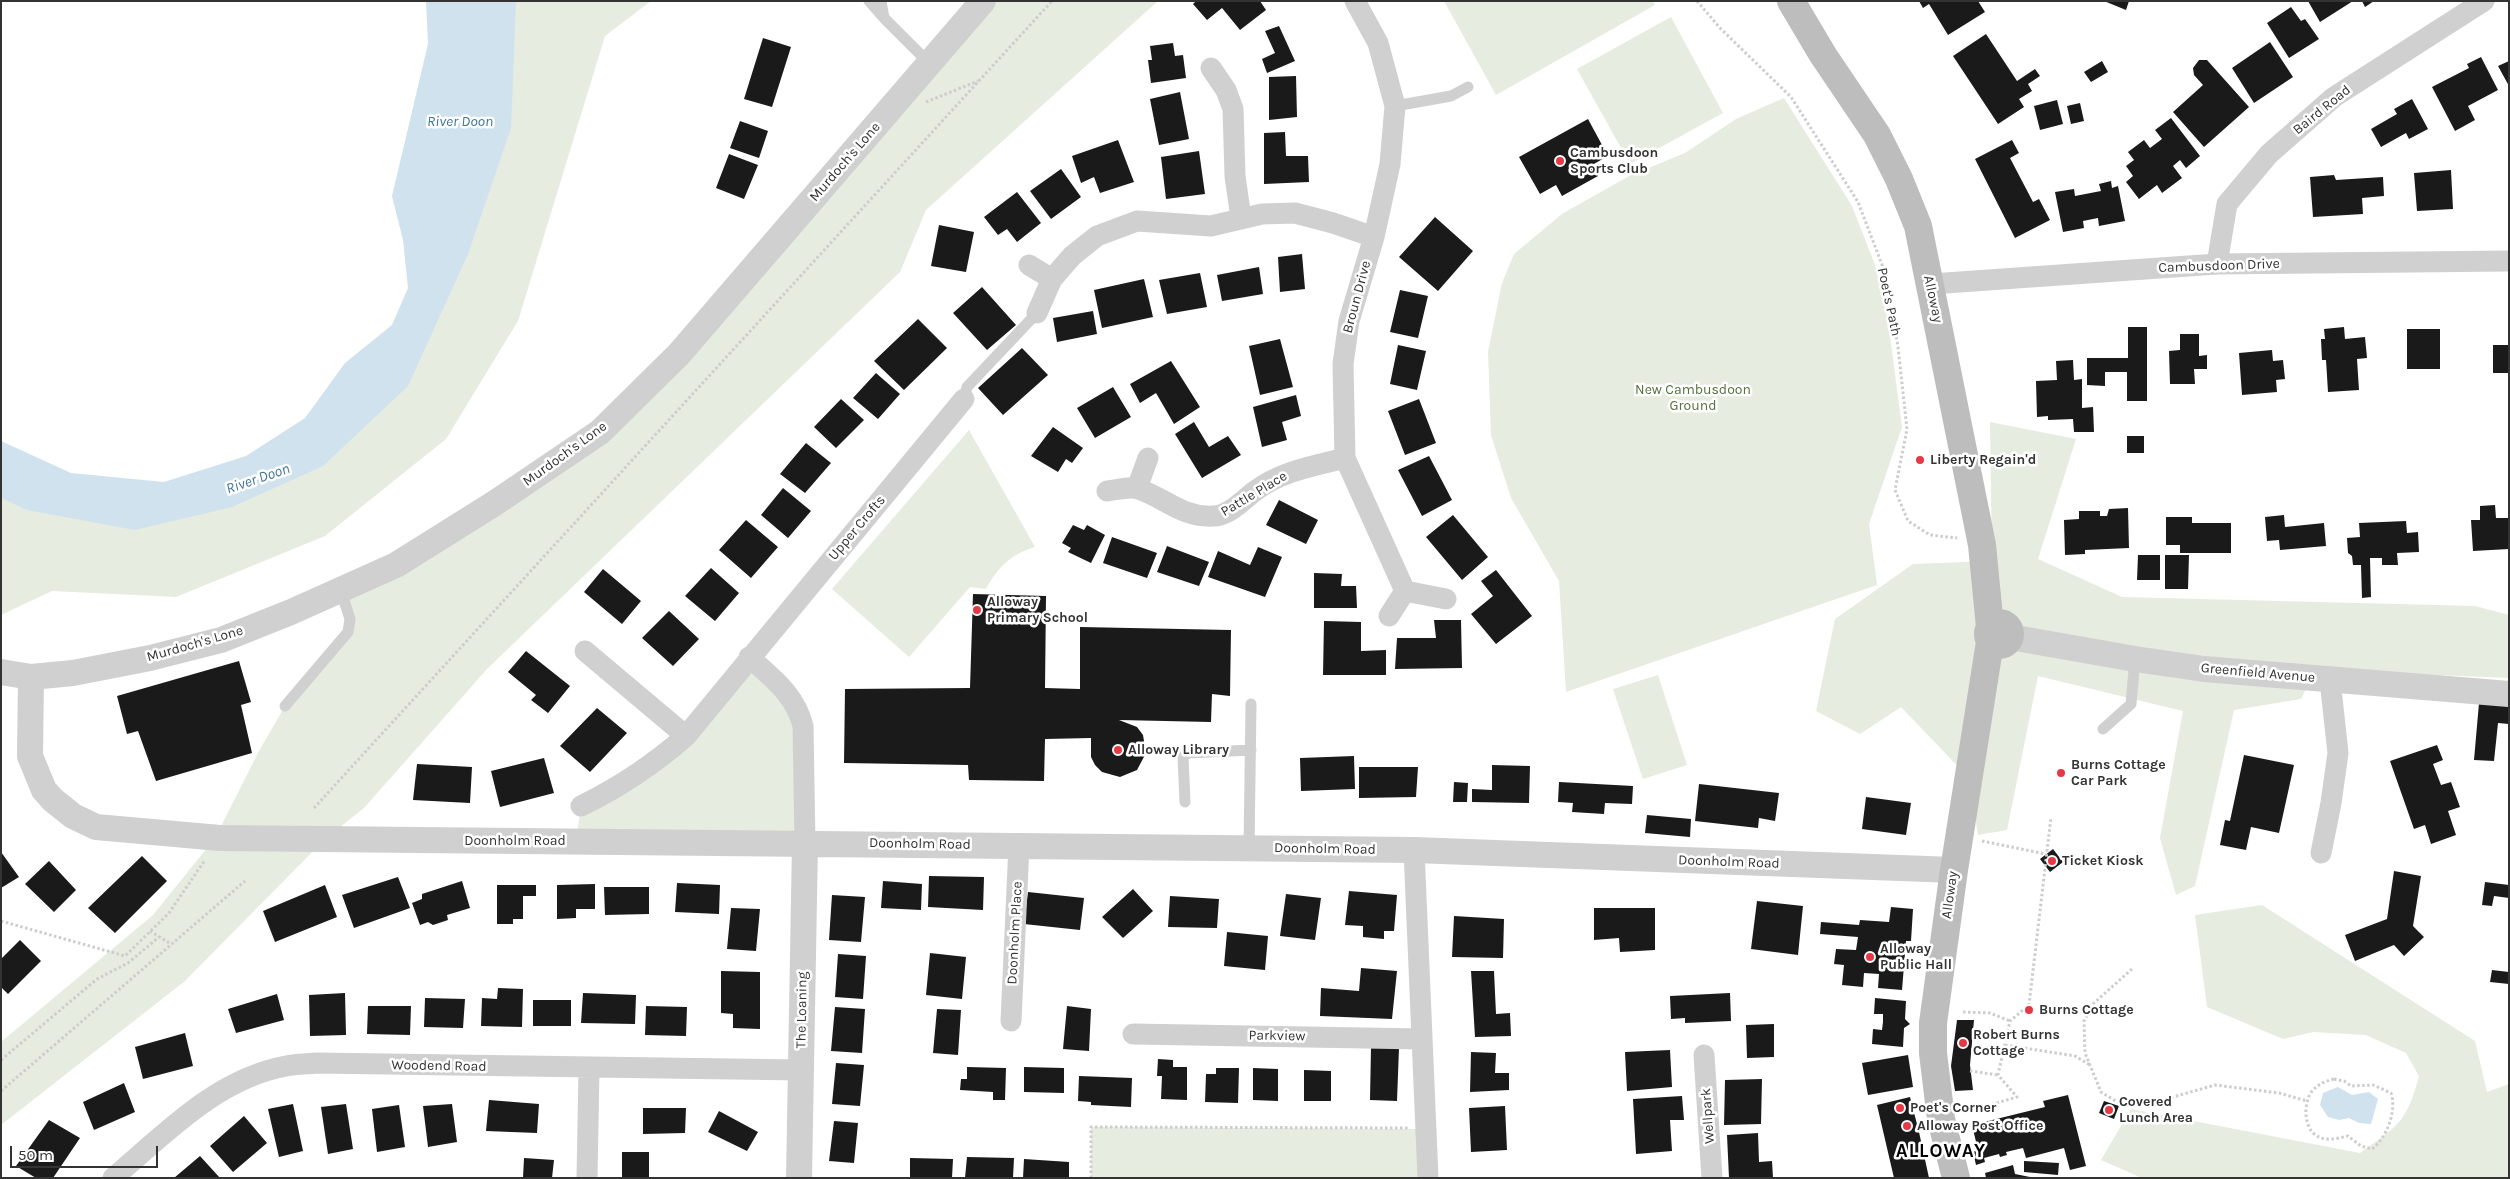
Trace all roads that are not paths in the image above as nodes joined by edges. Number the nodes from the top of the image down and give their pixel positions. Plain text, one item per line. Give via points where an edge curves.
1 (869, 1) edge
2 (881, 1) edge
3 (983, 1) edge
4 (1355, 1) edge
5 (1791, 1) edge
6 (2484, 1) edge
7 (884, 18) junction
8 (930, 64) junction
9 (1211, 68) dead end
10 (1468, 88) dead end
11 (1395, 106) junction
12 (1241, 218) junction
13 (1374, 238) junction
14 (2509, 262) edge
15 (2216, 264) junction
16 (1029, 265) dead end
17 (1052, 279) junction
18 (1931, 284) junction
19 (1037, 313) joint
20 (964, 399) joint
21 (1148, 458) dead end
22 (1345, 458) junction
23 (1137, 488) junction
24 (1107, 491) dead end
25 (341, 591) junction
26 (1405, 591) junction
27 (1446, 599) dead end
28 (1389, 616) dead end
29 (1997, 635) junction
30 (585, 650) dead end
31 (749, 657) junction
32 (2135, 659) junction
33 (1, 672) edge
34 (31, 677) junction
35 (2330, 680) junction
36 (2509, 694) edge
37 (1251, 704) dead end
38 (285, 706) dead end
39 (2103, 729) dead end
40 (686, 736) junction
41 (1250, 750) junction
42 (1185, 802) dead end
43 (581, 806) dead end
44 (805, 843) junction
45 (1019, 846) junction
46 (1249, 848) junction
47 (1414, 850) junction
48 (2321, 853) dead end
49 (1954, 870) junction
50 (1011, 1022) dead end
51 (1132, 1034) dead end
52 (1422, 1039) junction
53 (1704, 1055) dead end
54 (589, 1069) junction
55 (801, 1070) junction
56 (113, 1178) edge
57 (587, 1178) edge
58 (799, 1178) edge
59 (1428, 1178) edge
60 (1712, 1178) edge
61 (1956, 1178) edge

1 - 7 lane
2 - 7 lane
3 - 8 street, Murdoch's Lone
4 - 11 street, Broun Drive via 1378,42
5 - 18 main road, Alloway via 1877,135 1900,180 1918,226
6 - 15 street, Baird Road via 2334,97 2269,154 2227,204
7 - 8 lane
8 - 25 street, Murdoch's Lone via 679,354 600,432 495,503 396,564
9 - 12 street via 1226,90 1233,109
10 - 11 lane via 1451,96
11 - 13 street, Broun Drive via 1390,164
12 - 13 street via 1295,213 1333,222
12 - 17 street via 1211,226 1137,221 1098,236 1072,256
13 - 22 street, Broun Drive via 1349,320 1343,364
14 - 15 street, Cambusdoon Drive
15 - 18 street, Cambusdoon Drive
16 - 17 street
17 - 19 street
18 - 29 main road, Alloway
19 - 20 lane via 967,387
20 - 31 street, Upper Crofts
21 - 23 street
22 - 23 street, Pattle Place via 1288,472 1257,489 1235,508 1215,516 1195,515 1169,506
22 - 26 street, Broun Drive
23 - 24 street
25 - 34 street, Murdoch's Lone via 221,640 73,673
25 - 38 lane via 350,619 348,632
26 - 27 street
26 - 28 street
29 - 32 street, Greenfield Avenue
29 - 49 main road, Alloway
30 - 40 street
31 - 40 street, Upper Crofts
31 - 44 street via 786,691 799,710 803,726
32 - 35 street, Greenfield Avenue via 2204,669
32 - 39 lane via 2131,704
33 - 34 street
34 - 44 street, Doonholm Road via 30,756 44,790 73,816 96,827 220,838
35 - 36 street, Greenfield Avenue
35 - 48 street via 2338,753
37 - 41 lane
40 - 43 street, Upper Crofts via 632,779
41 - 42 lane via 1188,753 1183,758
41 - 46 lane
44 - 45 street, Doonholm Road
44 - 55 street, The Loaning
45 - 46 street, Doonholm Road
45 - 50 street, Doonholm Place
46 - 47 street, Doonholm Road
47 - 49 street, Doonholm Road
47 - 52 street
49 - 61 main road, Alloway via 1933,1023 1933,1053 1941,1119
51 - 52 street, Parkview
52 - 59 street
53 - 60 street, Wellpark
54 - 55 street, Woodend Road
54 - 56 street, Woodend Road via 317,1063 286,1066 229,1086 200,1104
54 - 57 street
55 - 58 street, The Loaning

